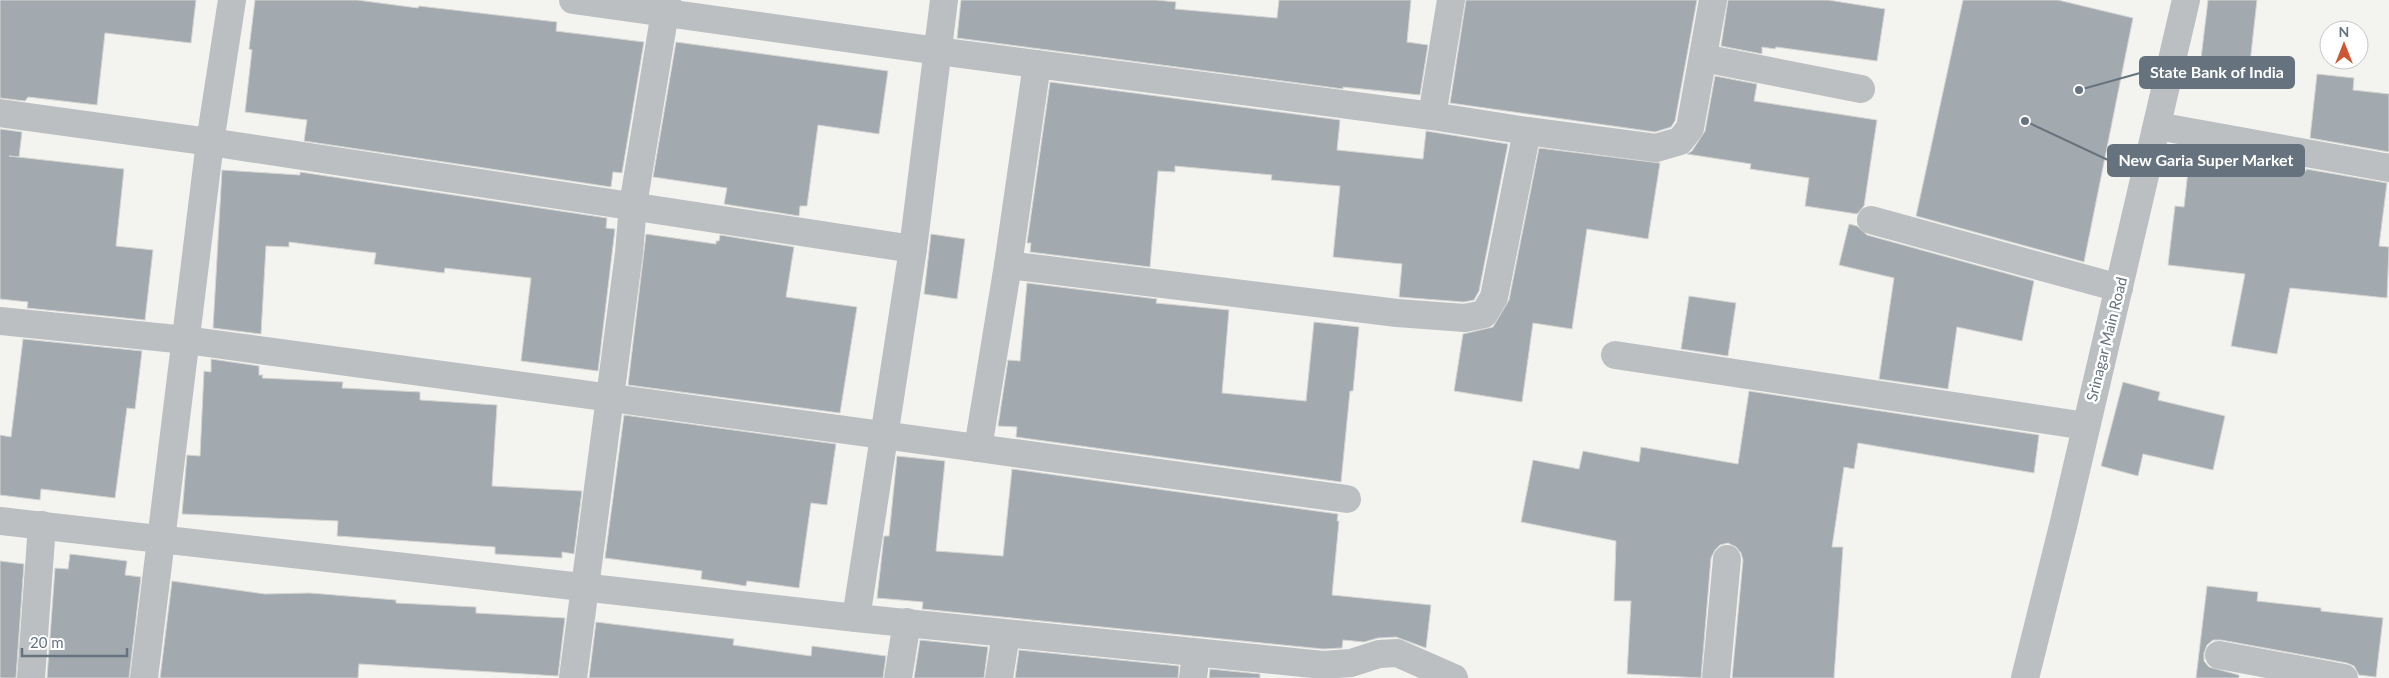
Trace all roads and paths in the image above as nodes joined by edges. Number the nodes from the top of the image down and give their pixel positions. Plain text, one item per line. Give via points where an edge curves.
1 (232, 0) edge
2 (573, 0) edge
3 (944, 0) edge
4 (1451, 0) edge
5 (1713, 0) edge
6 (2186, 0) edge
7 (666, 6) edge
8 (938, 51) junction
9 (1703, 58) junction
10 (1036, 64) junction
11 (1861, 89) dead end
12 (0, 113) edge
13 (1432, 116) junction
14 (2156, 126) junction
15 (1527, 131) junction
16 (210, 142) junction
17 (2389, 168) edge
18 (633, 205) junction
19 (1871, 220) dead end
20 (913, 249) junction
21 (1008, 265) junction
22 (2119, 288) junction
23 (0, 321) edge
24 (186, 340) junction
25 (1615, 355) dead end
26 (608, 396) junction
27 (2086, 426) junction
28 (884, 436) junction
29 (978, 448) junction
30 (1347, 499) dead end
31 (0, 521) edge
32 (42, 525) junction
33 (162, 539) junction
34 (1726, 559) dead end
35 (584, 587) junction
36 (856, 618) junction
37 (906, 622) junction
38 (1006, 634) junction
39 (2219, 655) dead end
40 (1195, 665) edge
41 (31, 678) edge
42 (144, 678) edge
43 (572, 678) edge
44 (898, 678) edge
45 (998, 678) edge
46 (1454, 678) edge
47 (1716, 678) edge
48 (2025, 678) edge
49 (2344, 678) edge

1 - 16 street
2 - 7 street
3 - 8 street
4 - 13 street
5 - 9 street
6 - 14 street, Srinagar Main Road
7 - 8 street
7 - 18 street
8 - 10 street
8 - 20 street
9 - 11 street
9 - 15 street via 1690,128 1680,141 1656,148
10 - 13 street
10 - 21 street
12 - 16 street
13 - 15 street
14 - 17 street
14 - 22 street, Srinagar Main Road
15 - 21 street via 1494,297 1484,314 1466,318 1397,313
16 - 18 street
16 - 24 street
18 - 20 street
18 - 26 street
19 - 22 street
20 - 28 street
21 - 29 street
22 - 27 street, Srinagar Main Road
23 - 24 street
24 - 26 street
24 - 33 street
25 - 27 street
26 - 28 street
26 - 35 street
27 - 48 street, Srinagar Main Road
28 - 29 street
28 - 36 street
29 - 30 street
31 - 32 street
32 - 33 street
32 - 41 street
33 - 35 street
33 - 42 street
34 - 47 street
35 - 36 street
35 - 43 street
36 - 37 street
37 - 38 street
37 - 44 street
38 - 40 street
38 - 45 street
39 - 49 street
40 - 46 street via 1323,665 1351,663 1379,654 1397,654

